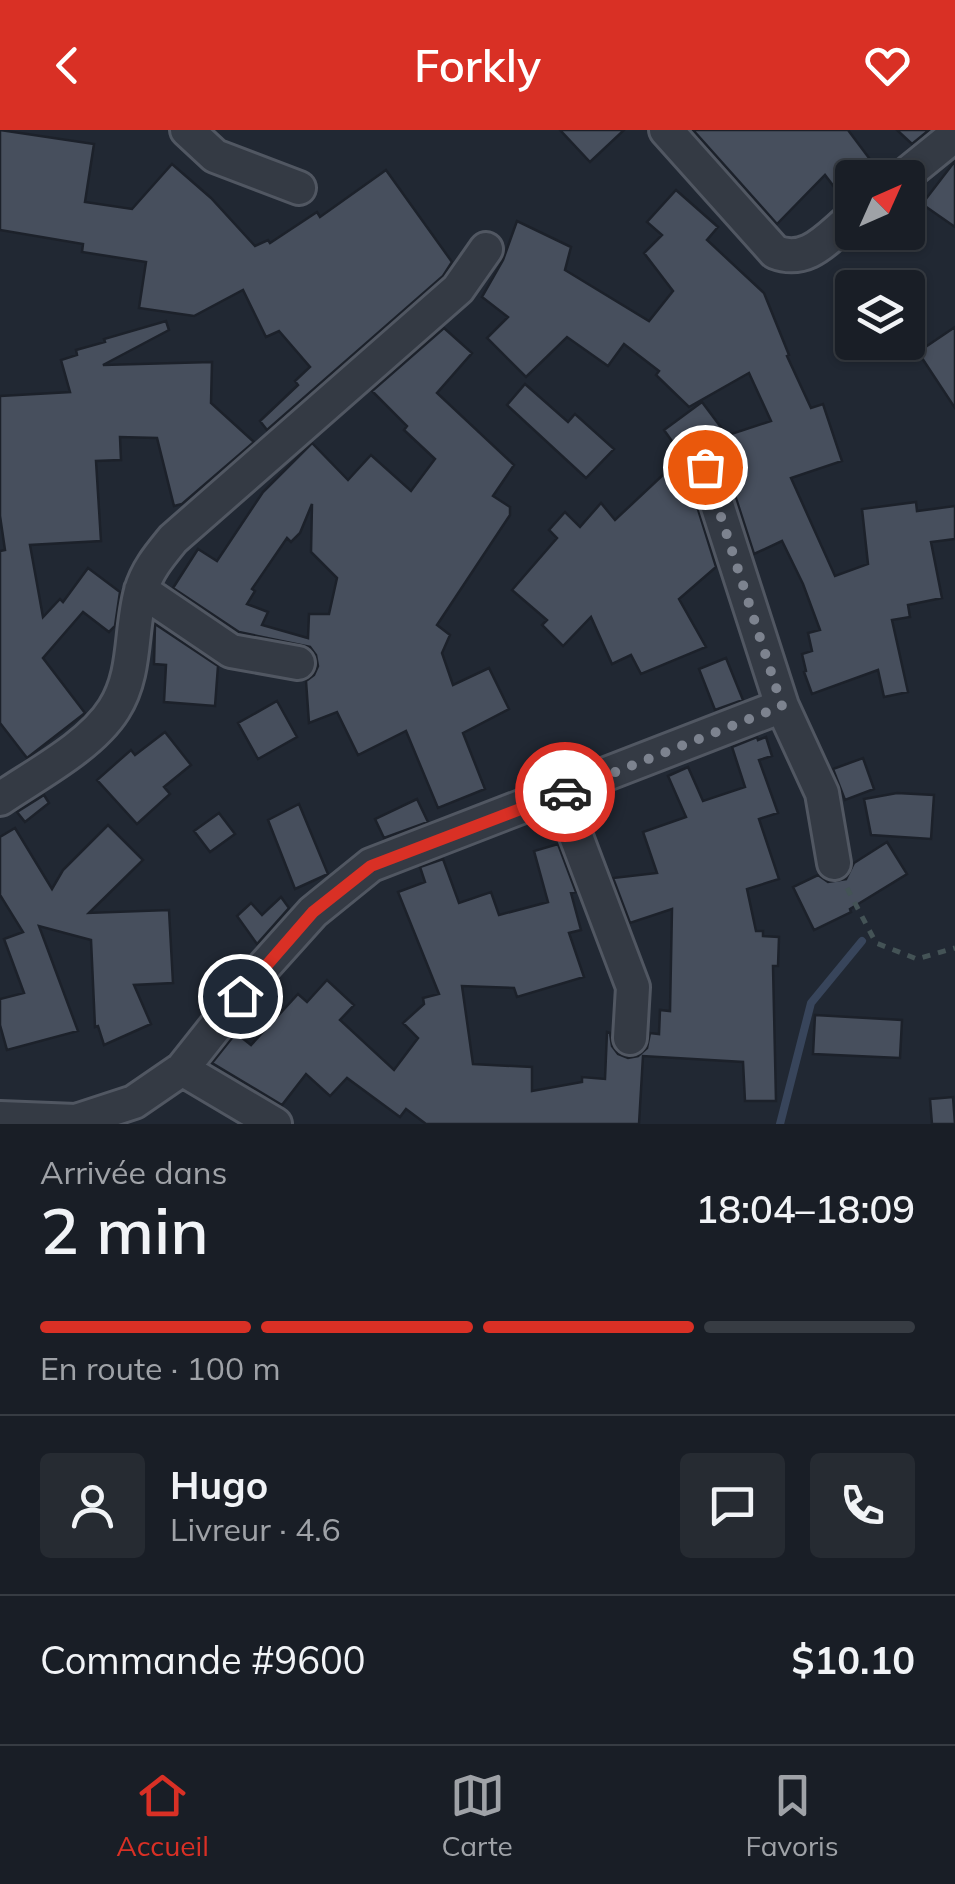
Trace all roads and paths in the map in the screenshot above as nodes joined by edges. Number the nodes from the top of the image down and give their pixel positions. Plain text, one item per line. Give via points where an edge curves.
1 (187, 130) edge
2 (666, 130) edge
3 (955, 134) edge
4 (924, 160) edge
5 (299, 188) dead end
6 (835, 231) edge
7 (486, 249) dead end
8 (705, 467) dead end
9 (141, 590) junction
10 (298, 663) dead end
11 (782, 706) junction
12 (560, 794) junction
13 (0, 799) edge
14 (834, 863) joint
15 (955, 948) edge
16 (630, 1038) dead end
17 (182, 1068) junction
18 (0, 1118) edge
19 (276, 1124) edge

1 - 5 street via 216,156
2 - 6 street via 775,252 803,256
3 - 4 street
7 - 9 street via 458,288 173,539
8 - 11 street
9 - 10 street via 231,651
9 - 13 street via 129,675 114,711 76,748
11 - 12 street
11 - 14 street via 822,793
12 - 16 street via 632,988
12 - 17 street via 371,866 313,912
14 - 15 path via 876,943 916,959
17 - 18 street via 134,1102 76,1122
17 - 19 street

